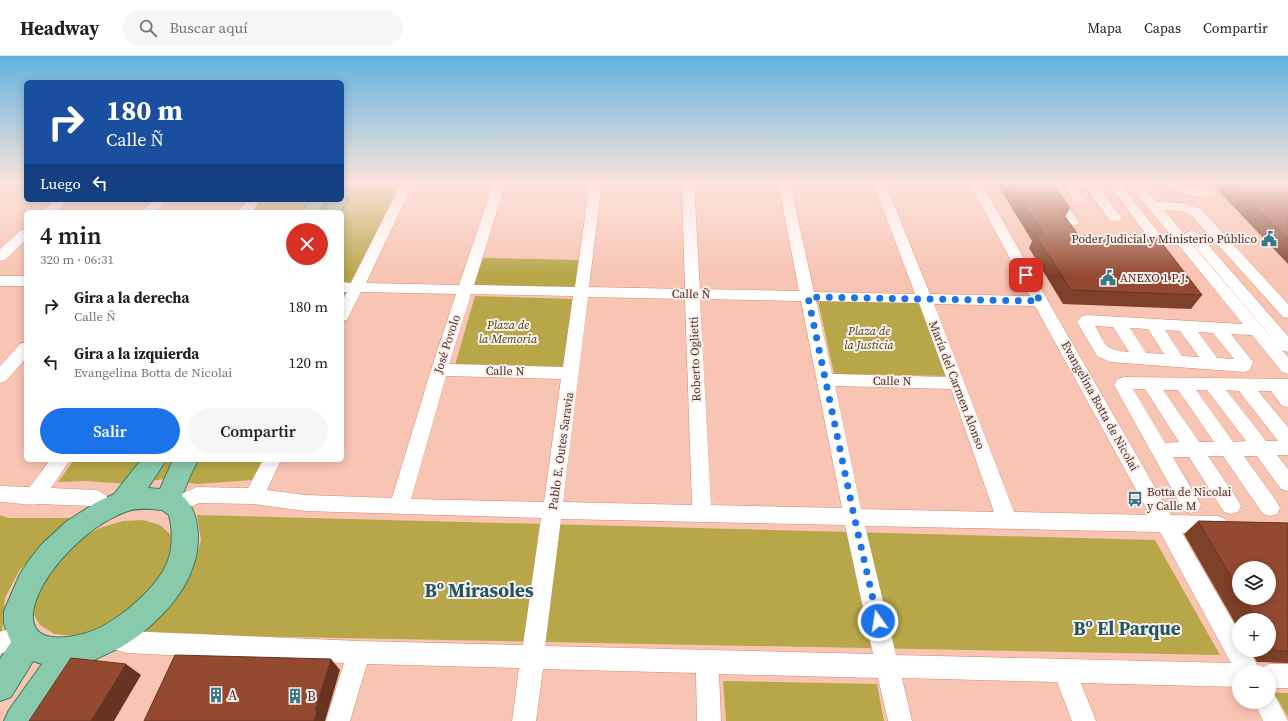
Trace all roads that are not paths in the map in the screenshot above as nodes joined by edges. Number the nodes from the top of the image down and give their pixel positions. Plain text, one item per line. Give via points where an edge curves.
1 (391, 213) edge
2 (490, 213) edge
3 (592, 213) edge
4 (689, 213) edge
5 (790, 213) edge
6 (891, 213) edge
7 (992, 213) edge
8 (1066, 213) edge
9 (1111, 213) edge
10 (1137, 213) edge
11 (1165, 213) edge
12 (1166, 213) edge
13 (1197, 213) edge
14 (1115, 218) dead end
15 (1072, 222) dead end
16 (24, 235) edge
17 (1162, 245) edge
18 (0, 257) edge
19 (0, 281) edge
20 (24, 281) edge
21 (349, 287) edge
22 (465, 289) junction
23 (582, 292) junction
24 (693, 294) junction
25 (808, 297) junction
26 (923, 299) junction
27 (1040, 301) junction
28 (344, 308) edge
29 (1288, 313) edge
30 (1118, 322) junction
31 (1153, 324) junction
32 (1184, 326) junction
33 (1218, 328) junction
34 (1256, 330) junction
35 (1288, 346) edge
36 (24, 350) edge
37 (1141, 358) junction
38 (1177, 361) junction
39 (1212, 363) junction
40 (1288, 368) edge
41 (438, 370) junction
42 (571, 373) junction
43 (0, 377) edge
44 (826, 380) junction
45 (957, 383) junction
46 (1150, 383) junction
47 (1182, 384) junction
48 (1212, 384) junction
49 (1243, 384) junction
50 (1281, 384) edge
51 (1288, 401) edge
52 (1288, 440) edge
53 (1262, 448) junction
54 (1288, 448) edge
55 (1194, 449) junction
56 (1228, 449) junction
57 (1159, 450) junction
58 (60, 462) edge
59 (153, 462) edge
60 (185, 462) edge
61 (271, 462) edge
62 (1288, 482) edge
63 (0, 494) edge
64 (254, 496) junction
65 (34, 497) junction
66 (172, 502) junction
67 (1191, 505) dead end
68 (112, 507) junction
69 (398, 507) junction
70 (553, 510) junction
71 (702, 513) junction
72 (854, 516) junction
73 (1269, 520) dead end
74 (1008, 521) junction
75 (1166, 524) junction
76 (17, 640) edge
77 (97, 643) junction
78 (182, 645) junction
79 (359, 652) junction
80 (532, 657) junction
81 (707, 662) junction
82 (1246, 665) edge
83 (172, 666) edge
84 (889, 666) junction
85 (1065, 671) junction
86 (1232, 675) edge
87 (1276, 676) edge
88 (1288, 676) edge
89 (0, 686) edge
90 (1270, 709) edge
91 (20, 721) edge
92 (338, 721) edge
93 (524, 721) edge
94 (709, 721) edge
95 (900, 721) edge
96 (1084, 721) edge
97 (1276, 721) edge

1 - 21 street
2 - 22 street, José Povolo
3 - 23 street, Pablo E. Outes Saravia
4 - 24 street, Roberto Oglietti
5 - 25 street
6 - 26 street, María del Carmen Alonso
7 - 27 street, Evangelina Botta de Nicolai
8 - 15 street
9 - 14 street
10 - 17 street
11 - 34 street
12 - 35 street
13 - 29 street
16 - 18 street
19 - 20 street
21 - 22 street, Calle Ñ
21 - 28 street
22 - 23 street, Calle Ñ
22 - 41 street, José Povolo
23 - 24 street, Calle Ñ
23 - 42 street, Pablo E. Outes Saravia
24 - 25 street, Calle Ñ
24 - 71 street, Roberto Oglietti
25 - 26 street, Calle Ñ
25 - 44 street
26 - 27 street, Calle Ñ
26 - 45 street, María del Carmen Alonso
27 - 75 street, Evangelina Botta de Nicolai
30 - 31 street
30 - 37 street
30 - 37 street via 1085,322 1103,352 1110,356
31 - 32 street
31 - 38 street
32 - 33 street
32 - 39 street
33 - 34 street
33 - 39 street via 1245,362 1244,366
34 - 40 street
36 - 43 street
37 - 38 street
38 - 39 street
41 - 42 street, Calle N
41 - 69 street, José Povolo
42 - 70 street, Pablo E. Outes Saravia
44 - 45 street, Calle N
44 - 72 street
45 - 74 street, María del Carmen Alonso
46 - 47 street
46 - 55 street
46 - 57 street via 1122,385
47 - 48 street
47 - 56 street
48 - 49 street
48 - 53 street
49 - 50 street
49 - 52 street
50 - 51 street
53 - 54 street
53 - 56 street
53 - 62 street
55 - 56 street
55 - 57 street
55 - 75 street via 1233,516
56 - 73 street
57 - 67 street
58 - 65 street
59 - 68 main road via 145,474
60 - 66 main road via 176,479
61 - 64 street
63 - 65 street
64 - 66 street via 197,495
64 - 69 street via 305,503
65 - 68 street via 96,498
66 - 68 main road via 139,499
66 - 77 main road via 183,516 185,536 178,571 162,594 144,613
68 - 76 main road via 73,531 47,556 28,584 18,613
69 - 70 street
70 - 71 street
70 - 80 street, Pablo E. Outes Saravia
71 - 72 street
72 - 74 street
72 - 84 street
74 - 75 street
75 - 82 street, Evangelina Botta de Nicolai
76 - 77 main road via 56,652
76 - 89 main road
77 - 78 street
77 - 91 main road via 63,662
78 - 79 street
78 - 83 street
79 - 80 street
79 - 92 street
80 - 81 street
80 - 93 street, Pablo E. Outes Saravia
81 - 84 street
81 - 94 street
84 - 85 street
84 - 95 street
85 - 86 street
85 - 96 street
87 - 88 street
90 - 97 street

